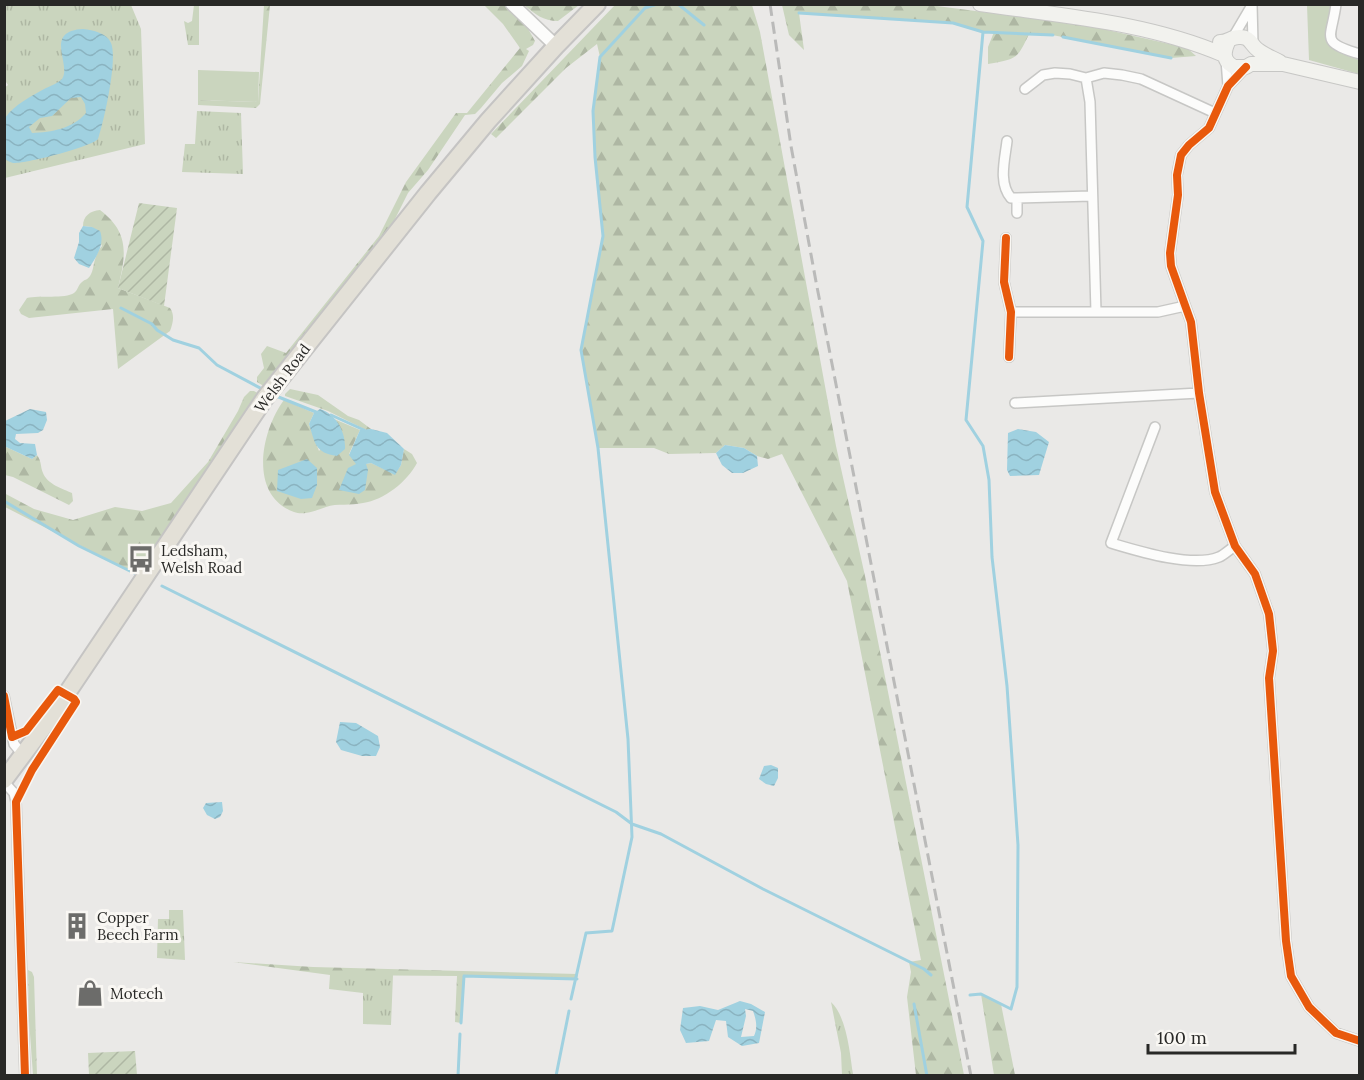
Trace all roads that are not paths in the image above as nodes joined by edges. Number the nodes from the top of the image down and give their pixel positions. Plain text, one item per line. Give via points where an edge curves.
1 (512, 4) edge
2 (597, 4) edge
3 (980, 4) edge
4 (1336, 4) edge
5 (1252, 5) edge
6 (556, 46) junction
7 (1254, 46) junction
8 (1227, 49) junction
9 (1359, 54) edge
10 (1283, 64) junction
11 (1249, 66) junction
12 (1086, 78) junction
13 (1359, 82) edge
14 (1228, 86) junction
15 (1025, 89) dead end
16 (1215, 113) junction
17 (1007, 141) dead end
18 (1092, 196) junction
19 (1017, 198) junction
20 (1017, 213) dead end
21 (1005, 238) dead end
22 (1185, 306) junction
23 (1011, 312) junction
24 (1096, 312) junction
25 (1010, 357) dead end
26 (1199, 393) junction
27 (1016, 403) dead end
28 (1155, 428) dead end
29 (1234, 546) junction
30 (4, 696) edge
31 (24, 756) junction
32 (4, 781) edge
33 (1359, 1041) edge
34 (25, 1076) edge

1 - 6 street
2 - 6 highway, Welsh Road
3 - 8 main road via 1108,22
4 - 9 street via 1330,35 1338,48
5 - 7 street
5 - 8 street
6 - 31 highway, Welsh Road via 428,193 265,398
7 - 8 main road via 1243,37
7 - 10 main road
7 - 11 main road via 1256,54
8 - 11 main road via 1234,68
8 - 14 street
10 - 11 main road
10 - 13 main road
11 - 14 street
12 - 15 street via 1043,75
12 - 16 street via 1104,73 1141,79
12 - 18 street
14 - 16 street
16 - 22 street via 1209,128 1185,148 1177,175 1171,266
17 - 19 street via 1003,177 1008,194
18 - 19 street
18 - 24 street
19 - 20 street
21 - 23 street via 1004,282
22 - 24 street via 1158,312
22 - 26 street via 1191,322
23 - 24 street
23 - 25 street
26 - 27 street
26 - 29 street via 1215,492
28 - 29 street via 1111,543 1148,555 1201,560 1220,557
29 - 33 street via 1255,574 1269,614 1274,762 1291,976 1309,1007 1336,1033
30 - 31 street via 14,744
31 - 32 highway, Welsh Road
32 - 34 street via 16,802

